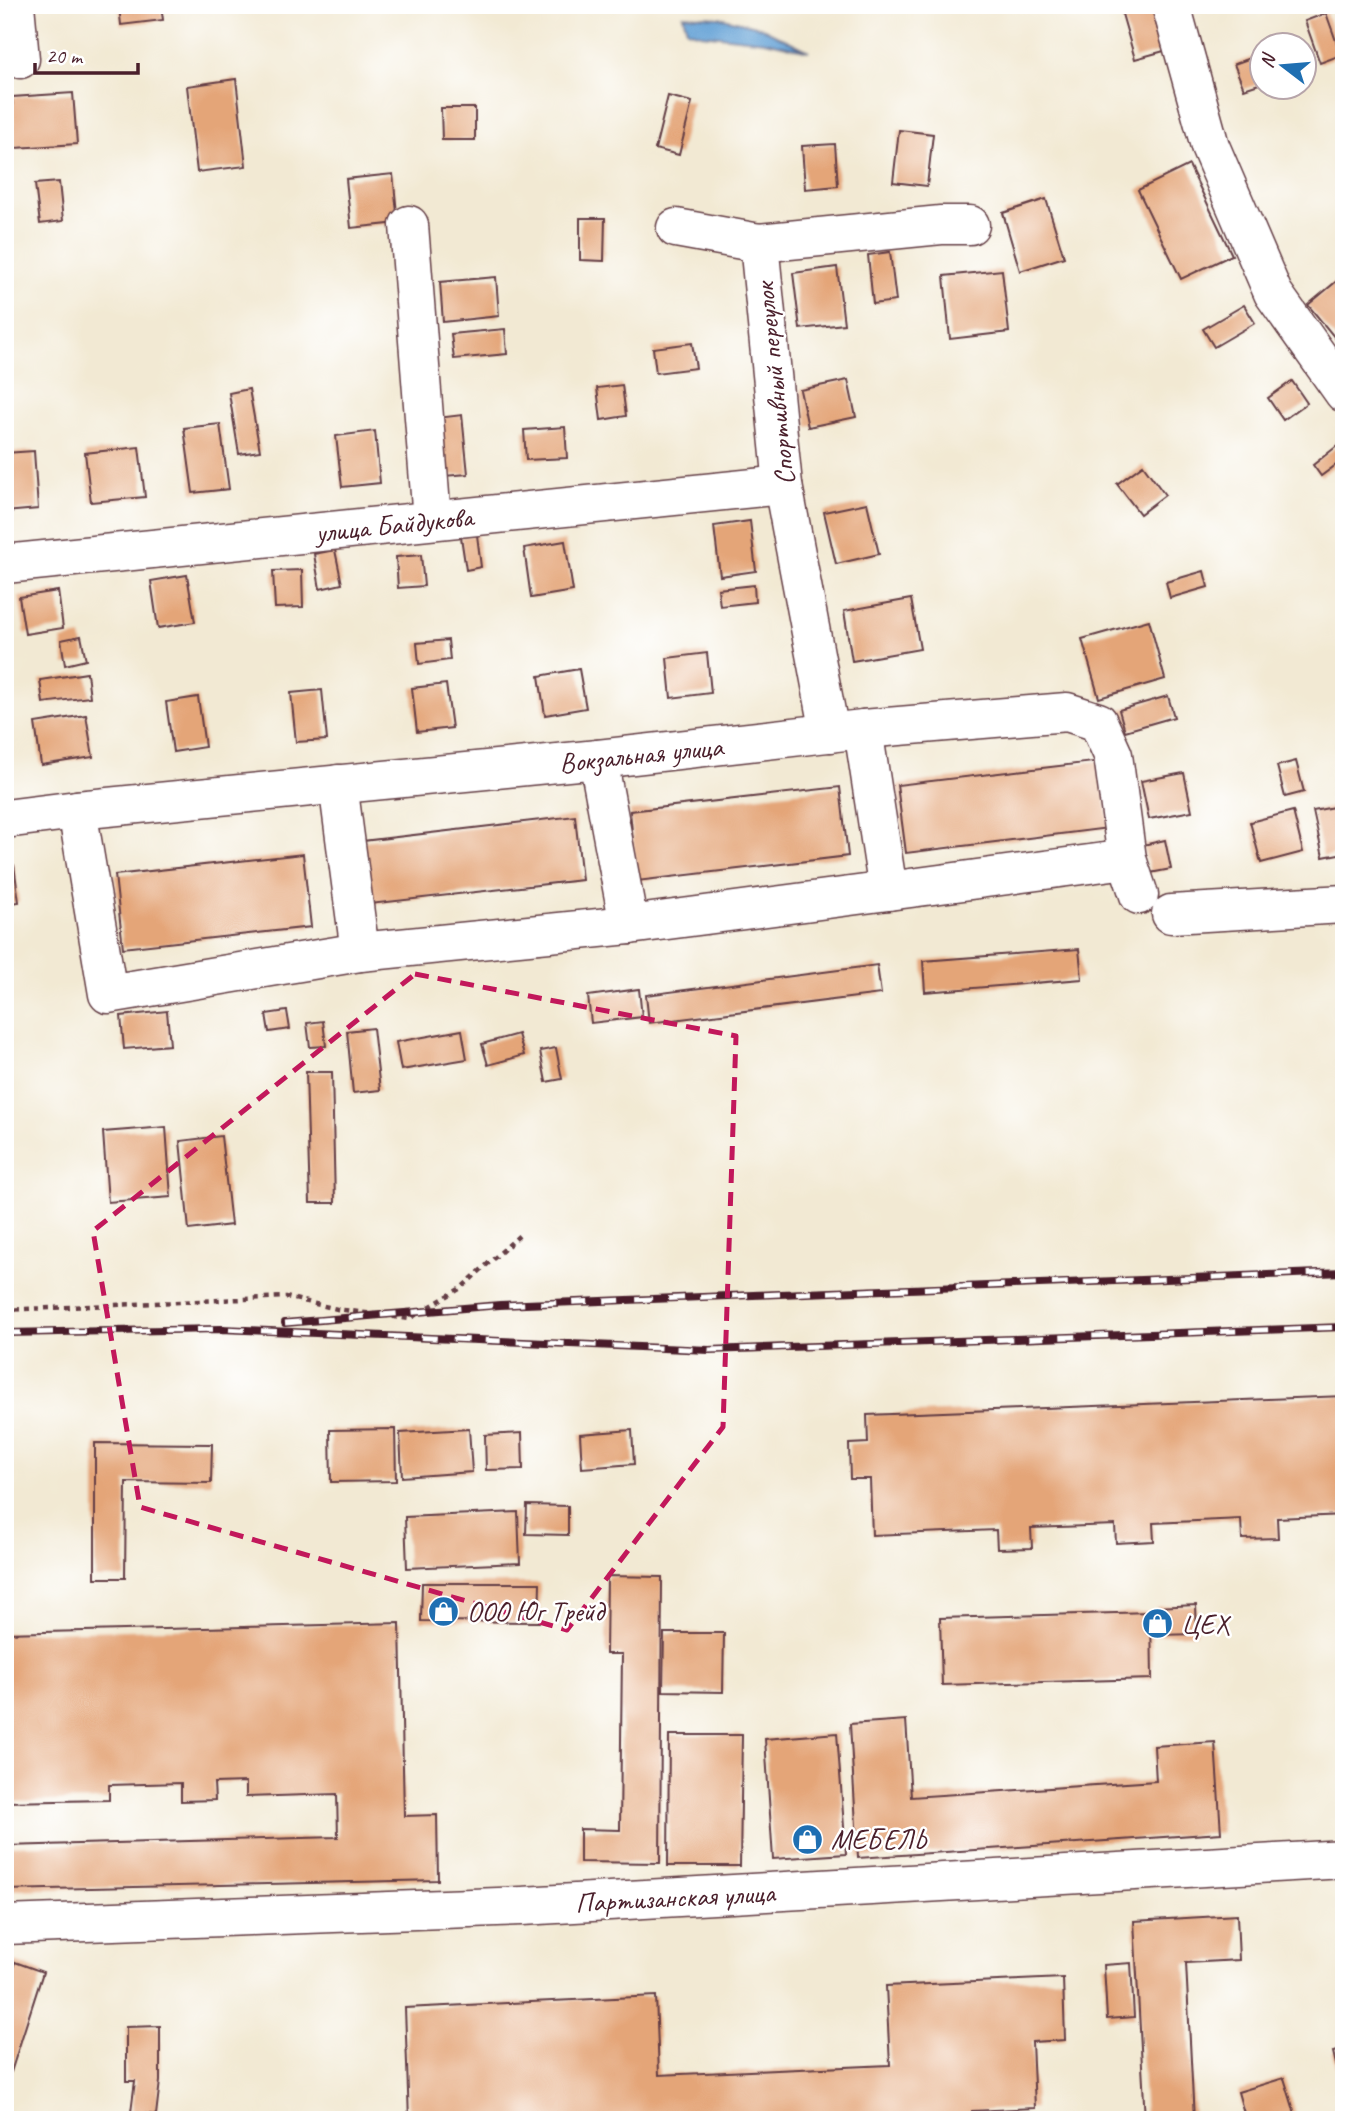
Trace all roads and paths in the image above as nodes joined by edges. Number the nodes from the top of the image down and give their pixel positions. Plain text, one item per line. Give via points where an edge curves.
1 (15, 5) edge
2 (1171, 5) edge
3 (20, 58) dead end
4 (409, 225) dead end
5 (970, 225) dead end
6 (676, 228) dead end
7 (759, 243) junction
8 (1344, 393) edge
9 (783, 485) junction
10 (432, 520) junction
11 (5, 564) edge
12 (846, 731) junction
13 (598, 759) junction
14 (338, 785) junction
15 (77, 810) junction
16 (5, 819) edge
17 (1127, 859) junction
18 (888, 891) junction
19 (1344, 904) edge
20 (629, 925) junction
21 (360, 952) junction
22 (522, 1233) dead end
23 (5, 1310) edge
24 (1344, 1859) edge
25 (5, 1925) edge

1 - 3 street
2 - 8 street via 1210,146 1273,293
4 - 10 street
5 - 7 street, Спортивный переулок
6 - 7 street
7 - 9 street, Спортивный переулок
9 - 10 street, улица Байдукова
9 - 12 street, Спортивный переулок
10 - 11 street, улица Байдукова
12 - 13 street, Вокзальная улица
12 - 17 street, Вокзальная улица via 1067,712 1098,722 1113,755
12 - 18 street, Спортивный переулок
13 - 14 street, Вокзальная улица
13 - 20 street
14 - 15 street, Вокзальная улица
14 - 21 street
15 - 16 street, Вокзальная улица
15 - 21 street via 108,994
17 - 18 street
17 - 19 street, Вокзальная улица via 1155,905
18 - 20 street
20 - 21 street
22 - 23 path via 461,1288 409,1319 286,1297
24 - 25 street, Партизанская улица via 522,1906

